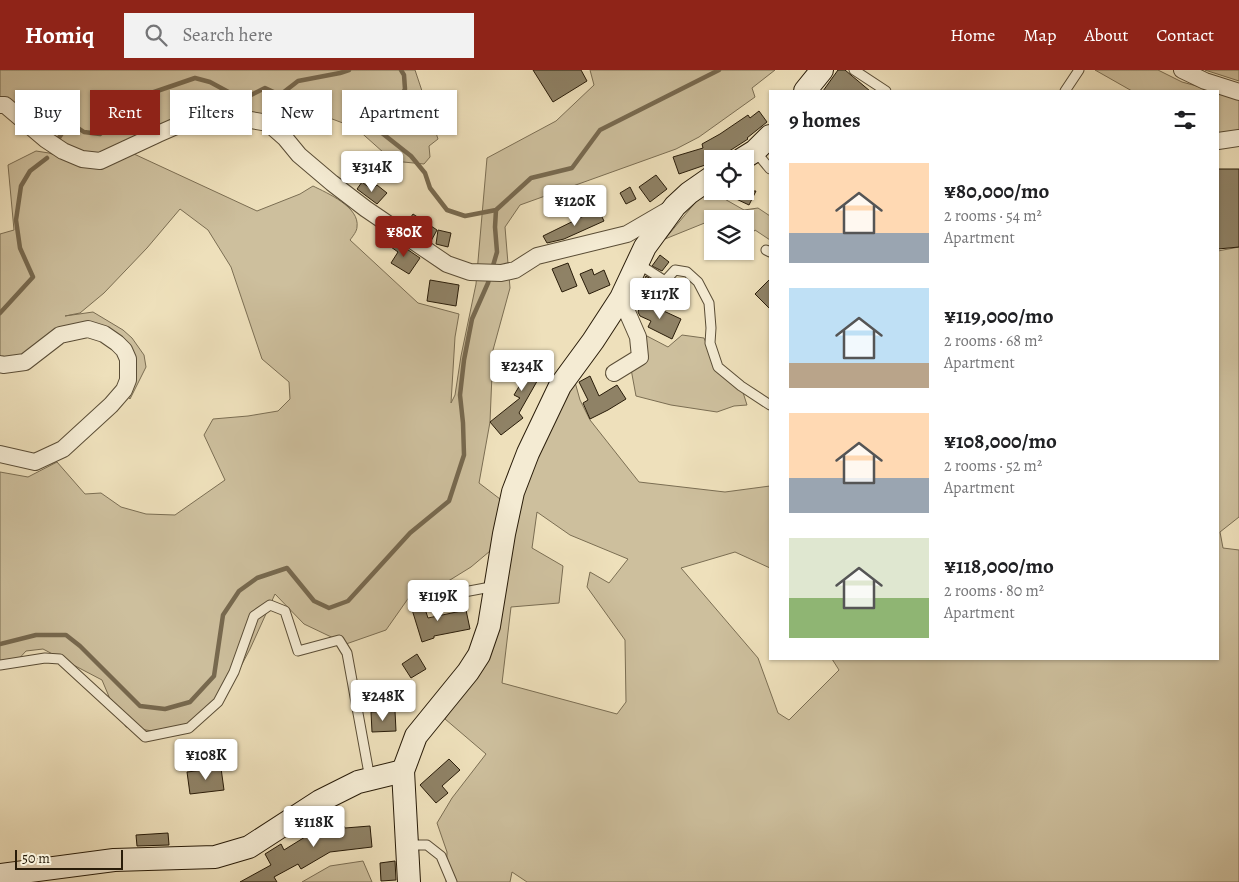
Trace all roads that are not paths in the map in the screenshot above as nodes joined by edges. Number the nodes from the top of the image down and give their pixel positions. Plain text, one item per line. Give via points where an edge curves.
1 (822, 70) edge
2 (854, 70) edge
3 (1079, 70) edge
4 (1182, 70) edge
5 (806, 90) edge
6 (884, 90) edge
7 (1065, 90) edge
8 (1239, 92) edge
9 (0, 105) edge
10 (1239, 138) edge
11 (1219, 141) edge
12 (756, 148) edge
13 (769, 168) edge
14 (704, 183) edge
15 (675, 206) junction
16 (637, 263) junction
17 (621, 298) junction
18 (0, 364) edge
19 (614, 373) dead end
20 (769, 404) edge
21 (0, 454) edge
22 (496, 586) junction
23 (448, 595) dead end
24 (0, 665) edge
25 (403, 771) junction
26 (370, 779) junction
27 (407, 845) junction
28 (0, 875) edge
29 (409, 882) edge
30 (452, 882) edge

1 - 5 street
2 - 6 lane
3 - 7 lane
4 - 8 street
9 - 15 street via 5,105 63,151 82,159 100,161 190,120 221,114 268,123 299,156 332,183 447,264 470,272 515,270 538,256 627,234
10 - 11 street
12 - 13 lane
14 - 15 street
15 - 16 street
16 - 17 street
16 - 20 lane via 665,281 675,270 687,272 698,282 709,303 710,343 718,367
17 - 19 street via 638,337 640,357
17 - 22 street via 560,386 528,453 513,492
18 - 21 street via 25,362 60,335 88,329 104,334 117,344 128,360 128,380 124,390 63,449 35,462
22 - 23 lane
22 - 25 street via 489,626 479,655 416,736
24 - 26 lane via 60,659 145,737 189,728 218,702 234,672 254,616 270,605 285,611 298,651 338,640 347,653
25 - 26 street
25 - 27 street
26 - 28 street via 320,801 249,847 215,857 114,860 53,872
27 - 29 street
27 - 30 lane via 427,845 441,856

